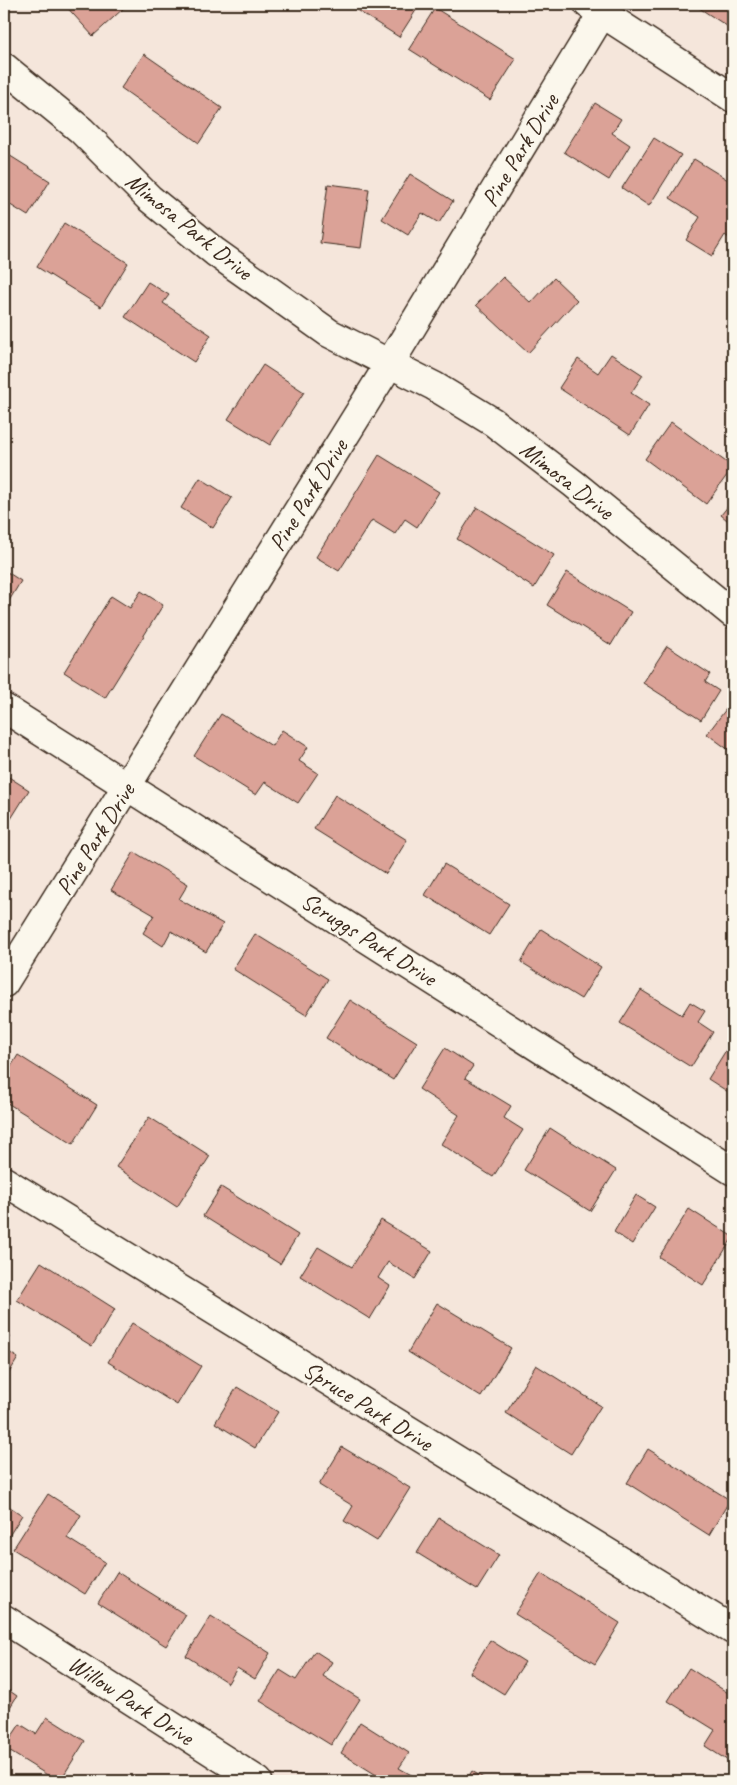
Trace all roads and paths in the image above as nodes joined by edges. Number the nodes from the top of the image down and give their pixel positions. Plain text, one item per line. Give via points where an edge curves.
1 (599, 7) edge
2 (4, 67) edge
3 (733, 98) edge
4 (390, 363) junction
5 (733, 614) edge
6 (4, 708) edge
7 (128, 786) junction
8 (4, 983) edge
9 (733, 1171) edge
10 (4, 1181) edge
11 (4, 1619) edge
12 (733, 1630) edge
13 (258, 1781) edge

1 - 3 street
1 - 4 street, Pine Park Drive
2 - 4 street, Mimosa Park Drive via 81,130 149,198 215,252 329,333
4 - 5 street, Mimosa Drive via 493,422
4 - 7 street, Pine Park Drive
6 - 7 street, Scruggs Park Drive
7 - 8 street, Pine Park Drive
7 - 9 street, Scruggs Park Drive
10 - 12 street, Spruce Park Drive
11 - 13 street, Willow Park Drive

